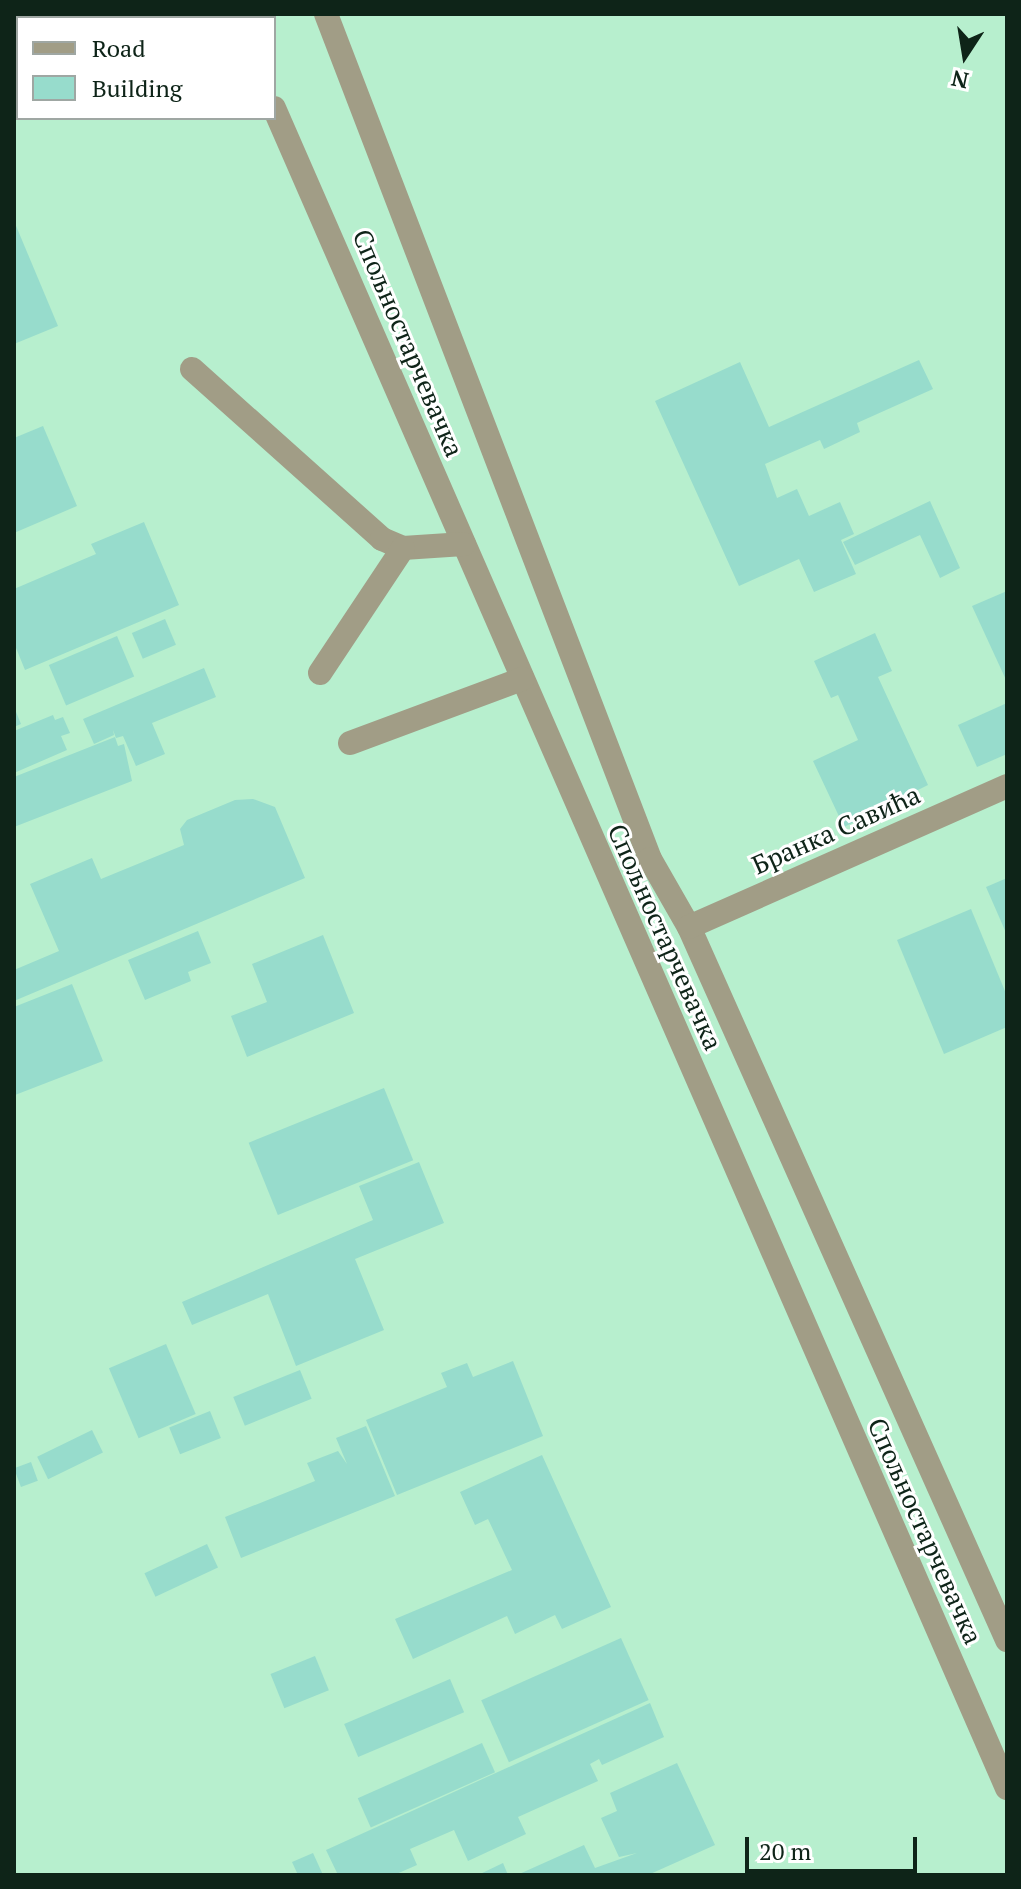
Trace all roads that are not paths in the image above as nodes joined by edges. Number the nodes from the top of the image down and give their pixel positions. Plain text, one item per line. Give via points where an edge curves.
1 (326, 14) edge
2 (276, 113) edge
3 (192, 369) dead end
4 (464, 544) junction
5 (403, 548) junction
6 (320, 673) dead end
7 (522, 679) junction
8 (350, 743) dead end
9 (1007, 786) edge
10 (689, 927) junction
11 (1007, 1640) edge
12 (1007, 1788) edge

1 - 10 street, Спољностарчевачка via 650,859
2 - 4 street, Спољностарчевачка
3 - 5 street via 382,539
4 - 5 street
4 - 7 street, Спољностарчевачка
5 - 6 street
7 - 8 street
7 - 12 street, Спољностарчевачка
9 - 10 street, Бранка Савића
10 - 11 street, Спољностарчевачка

